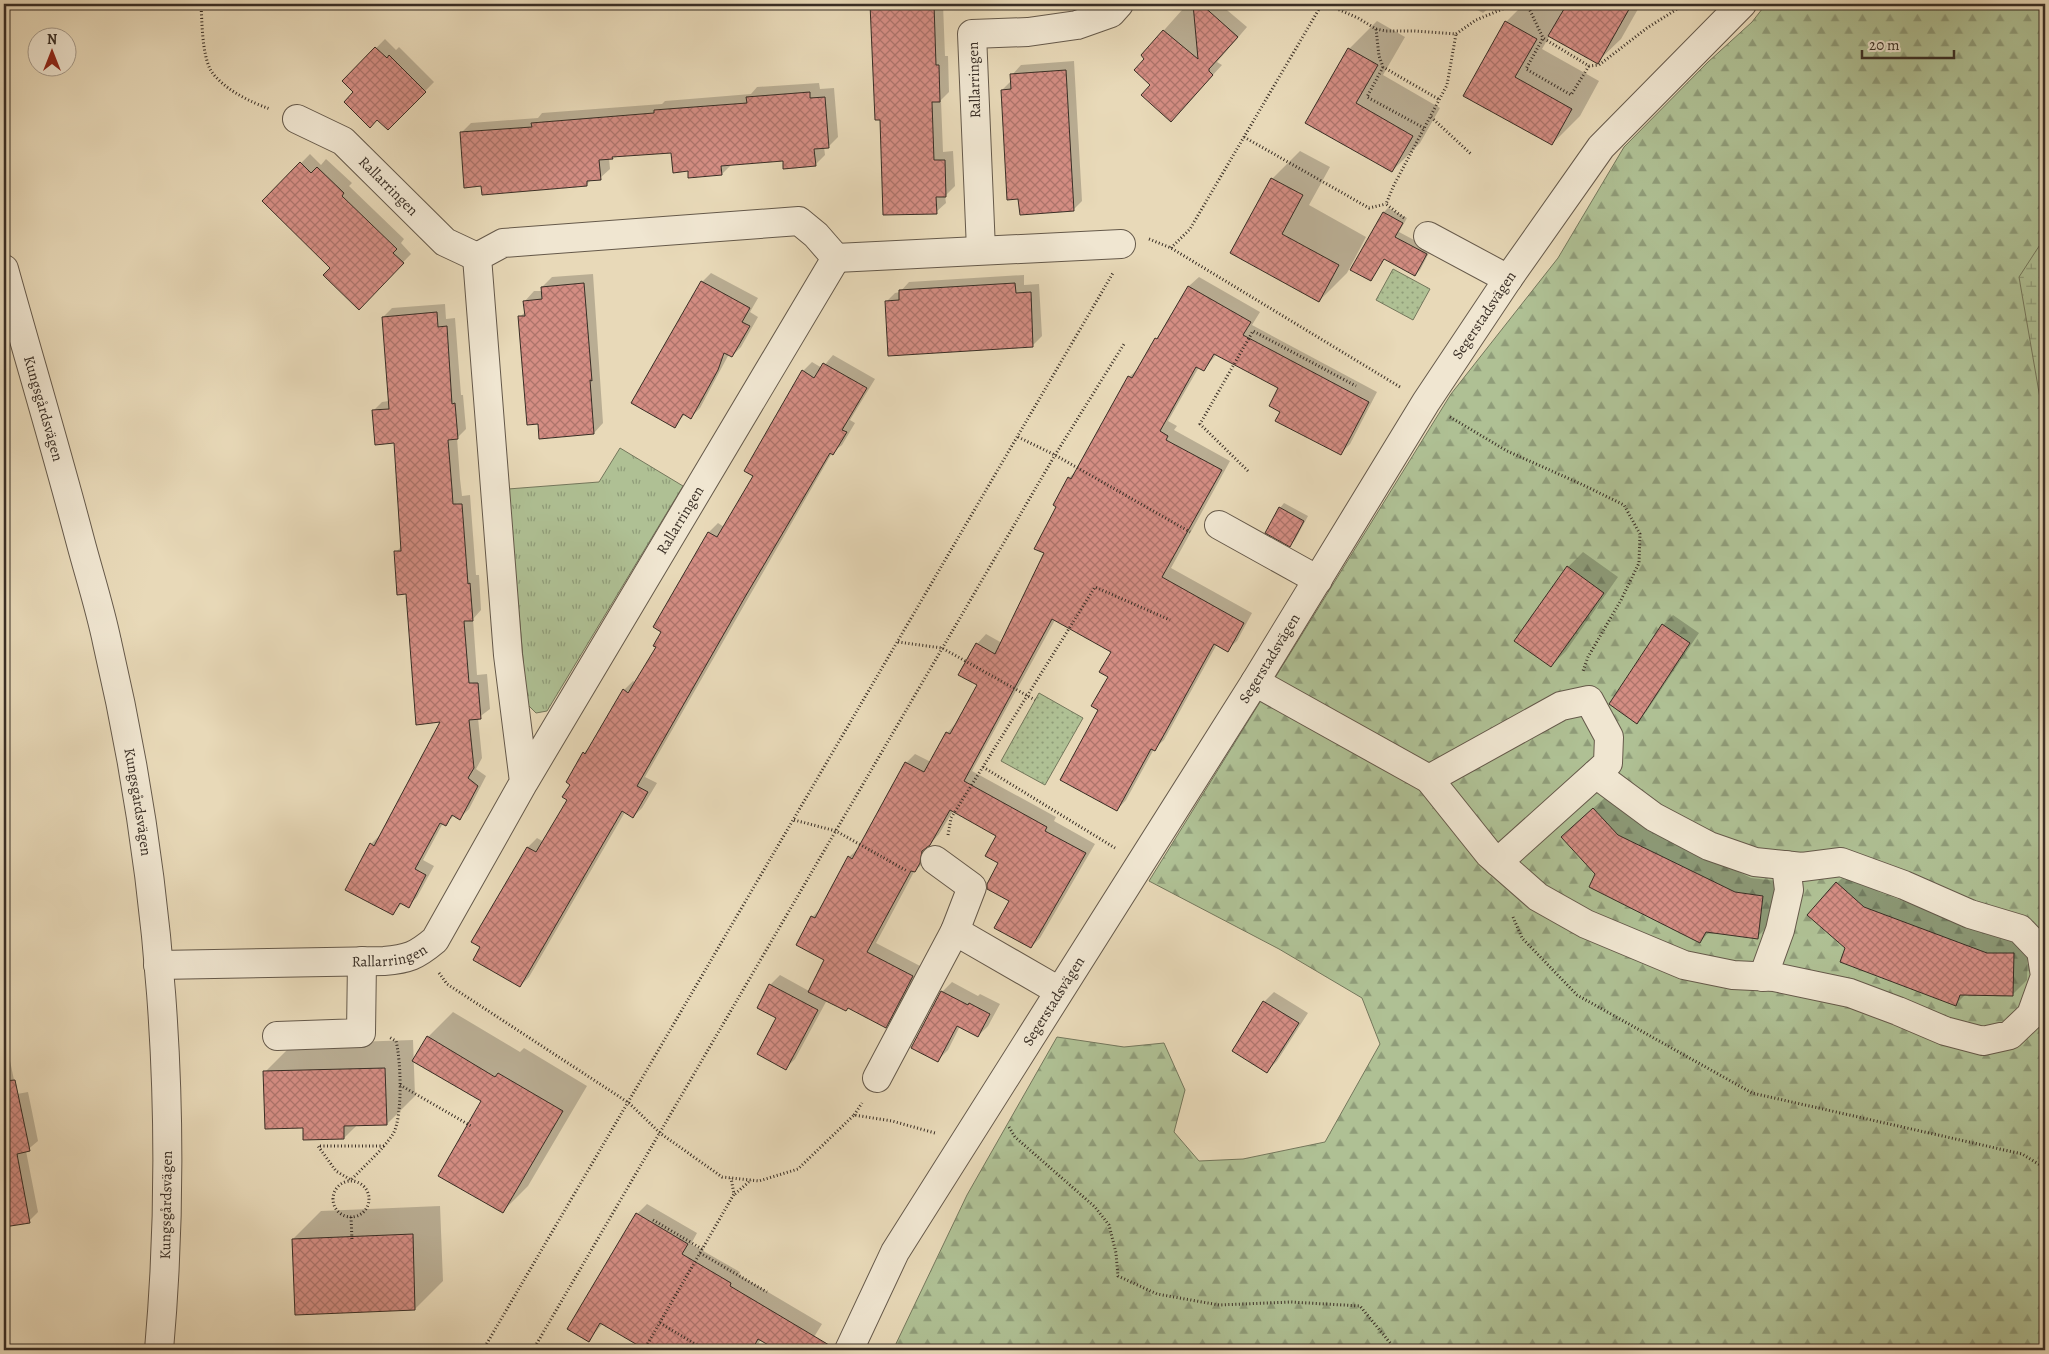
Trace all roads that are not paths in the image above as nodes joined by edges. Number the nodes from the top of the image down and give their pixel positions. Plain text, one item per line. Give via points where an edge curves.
1 (1119, 4) edge
2 (1742, 4) edge
3 (297, 118) road end
4 (1428, 236) road end
5 (981, 250) junction
6 (1127, 253) road end
7 (477, 257) junction
8 (836, 258) junction
9 (4, 269) edge
10 (1508, 279) junction
11 (1219, 525) dead end
12 (1318, 580) junction
13 (1255, 682) junction
14 (1596, 774) junction
15 (1429, 779) junction
16 (524, 782) junction
17 (935, 860) road end
18 (1498, 862) junction
19 (1786, 865) junction
20 (955, 931) junction
21 (362, 961) junction
22 (158, 965) junction
23 (1763, 977) junction
24 (1059, 991) junction
25 (277, 1036) dead end
26 (877, 1078) dead end
27 (160, 1350) edge
28 (849, 1350) edge

1 - 5 street, Rallarringen via 1111,13 1077,25 1028,32 972,34
2 - 10 street, Segerstadsvägen via 1602,147
3 - 7 street, Rallarringen via 343,141 444,242
4 - 10 street
5 - 6 street
5 - 8 street
7 - 8 street via 502,243 799,221
7 - 16 street via 507,646
8 - 16 street, Rallarringen
9 - 22 street, Kungsgårdsvägen via 107,641 146,850
10 - 12 street, Segerstadsvägen via 1426,402
11 - 12 street
12 - 13 street, Segerstadsvägen
13 - 15 street
13 - 24 street, Segerstadsvägen
14 - 15 street via 1608,763 1609,737 1589,700 1561,706
14 - 18 street
14 - 19 street via 1654,817 1709,846 1755,862
15 - 18 street
16 - 21 street, Rallarringen via 435,940 405,959
17 - 20 street via 972,887
18 - 23 street via 1538,897 1586,924 1684,965 1733,975
19 - 23 street via 1789,890 1780,930
19 - 23 street via 1802,867 1840,862 1970,914 2020,929 2040,950 2045,976 2032,1015 2010,1035 1983,1040 1945,1031 1898,1010 1850,994
20 - 24 street
20 - 26 street
21 - 22 street, Rallarringen
21 - 25 street via 361,1033
22 - 27 street, Kungsgårdsvägen via 166,1046 167,1132
24 - 28 street, Segerstadsvägen via 895,1252

